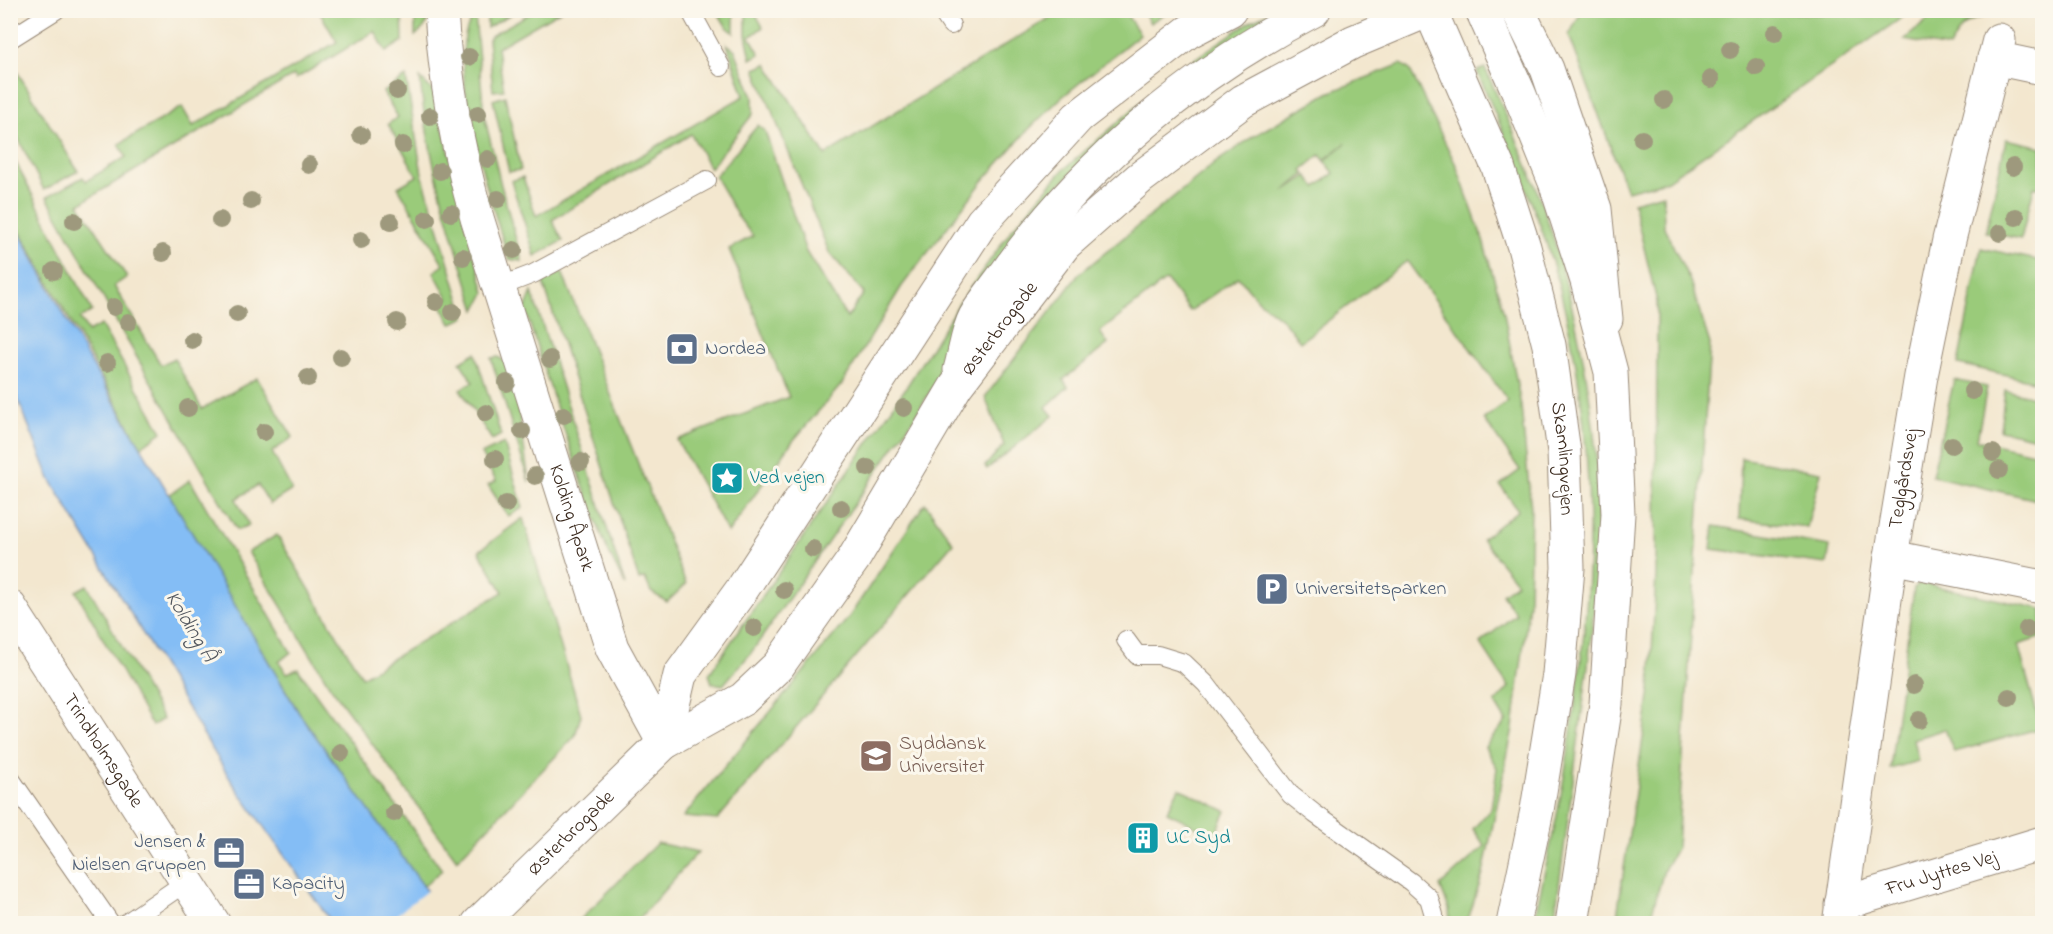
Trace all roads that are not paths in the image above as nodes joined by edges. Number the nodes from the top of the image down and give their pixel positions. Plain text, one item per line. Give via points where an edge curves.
1 (57, 10) edge
2 (441, 10) edge
3 (690, 10) edge
4 (1230, 10) edge
5 (1314, 10) edge
6 (1430, 10) edge
7 (1482, 10) edge
8 (1518, 10) edge
9 (10, 39) edge
10 (721, 67) dead end
11 (2043, 68) edge
12 (707, 180) dead end
13 (499, 287) junction
14 (1611, 372) junction
15 (956, 386) junction
16 (1891, 557) junction
17 (2043, 587) edge
18 (10, 607) edge
19 (1126, 640) dead end
20 (664, 743) junction
21 (10, 778) edge
22 (2043, 843) edge
23 (186, 882) junction
24 (1840, 914) edge
25 (111, 924) edge
26 (125, 924) edge
27 (213, 924) edge
28 (478, 924) edge
29 (1434, 924) edge
30 (1513, 924) edge
31 (1572, 924) edge

1 - 9 lane
2 - 13 main road, Kolding Åpark via 450,105 462,162
3 - 10 lane
4 - 20 main road via 1188,33 1078,117 982,222 743,588 680,675
5 - 15 main road via 1210,73 1130,134 1080,184 1031,238 974,318
6 - 15 main road, Østerbrogade via 1353,42 1243,101 1140,178 1065,244
6 - 30 main road, Skamlingvejen via 1497,167 1524,248 1549,345 1564,452 1568,568 1559,674
7 - 14 main road via 1555,182
8 - 14 main road via 1547,69 1595,209
11 - 16 main road, Teglgårdsvej via 1997,49 1949,240 1921,376
12 - 13 lane via 533,274
13 - 20 main road, Kolding Åpark via 612,648
14 - 31 main road via 1618,514 1606,704
15 - 20 main road, Østerbrogade via 853,560 778,666 743,699
16 - 17 main road
16 - 24 main road, Teglgårdsvej
18 - 23 main road, Trindholmsgade
19 - 29 lane via 1137,655 1158,655 1184,663 1206,684 1291,795 1429,898
20 - 28 main road, Østerbrogade
21 - 25 lane
22 - 24 main road, Fru Jyttes Vej
23 - 26 lane
23 - 27 main road, Trindholmsgade

